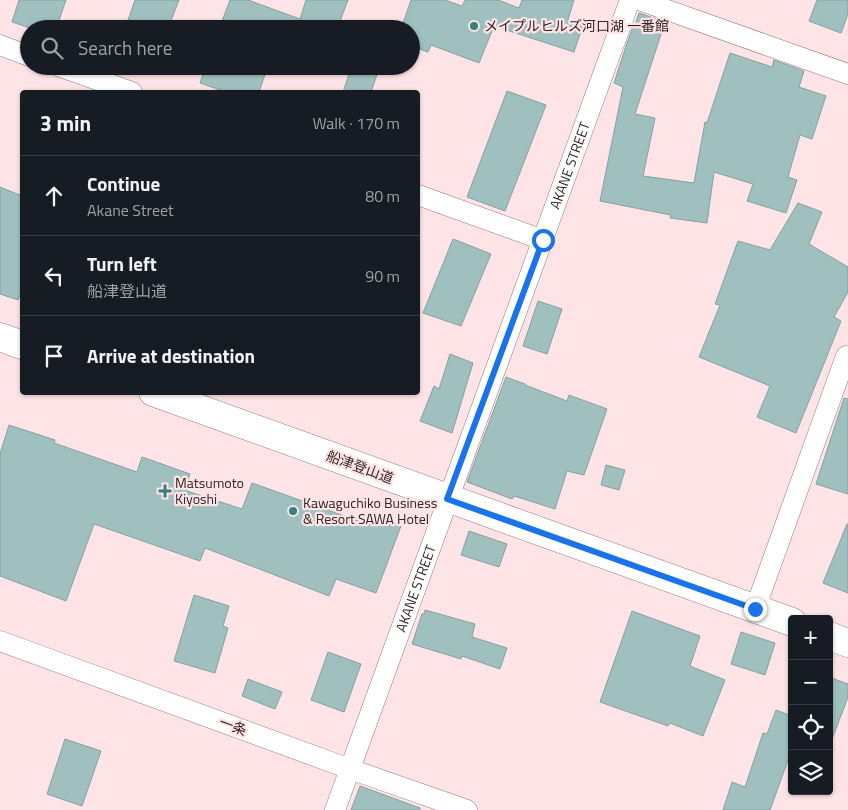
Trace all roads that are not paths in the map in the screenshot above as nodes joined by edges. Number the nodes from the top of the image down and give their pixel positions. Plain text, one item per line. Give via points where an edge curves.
1 (630, 0) edge
2 (639, 0) edge
3 (0, 45) edge
4 (20, 53) edge
5 (848, 74) edge
6 (84, 75) edge
7 (126, 90) edge
8 (420, 196) edge
9 (543, 240) junction
10 (0, 337) edge
11 (20, 344) edge
12 (848, 357) edge
13 (162, 395) edge
14 (447, 499) junction
15 (755, 609) junction
16 (788, 621) edge
17 (833, 637) edge
18 (0, 641) edge
19 (848, 643) edge
20 (350, 769) junction
21 (335, 810) edge
22 (467, 810) edge

1 - 9 street, AKANE STREET
2 - 5 street
3 - 4 street
6 - 7 street
8 - 9 street
9 - 14 street, AKANE STREET
10 - 11 street
12 - 15 street
13 - 14 street, 船津登山道
14 - 15 street, 船津登山道
14 - 20 street, AKANE STREET
15 - 16 street, 船津登山道
17 - 19 street
18 - 20 street, 一条
20 - 21 street, AKANE STREET
20 - 22 street, 一条

